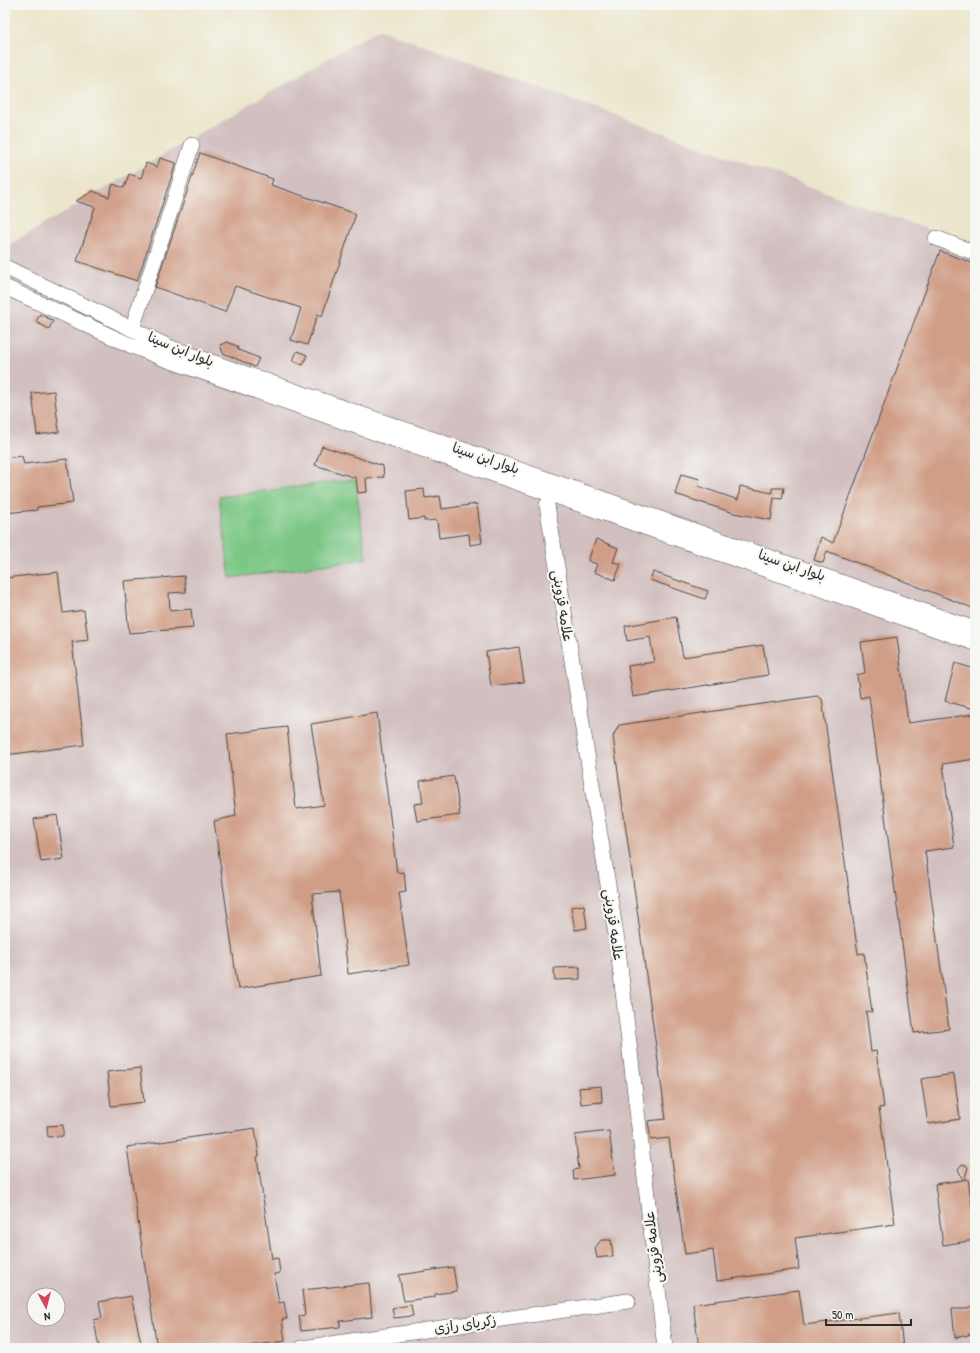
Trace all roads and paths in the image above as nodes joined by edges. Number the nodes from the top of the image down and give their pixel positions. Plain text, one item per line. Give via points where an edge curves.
1 (192, 145) dead end
2 (936, 238) dead end
3 (975, 253) edge
4 (5, 267) edge
5 (5, 287) edge
6 (132, 329) junction
7 (547, 505) dead end
8 (975, 629) edge
9 (975, 642) edge
10 (628, 1301) dead end
11 (302, 1348) edge
12 (665, 1348) edge

1 - 6 street
2 - 3 street
4 - 6 street, بلوار ابن سینا
5 - 9 street, بلوار ابن سینا via 165,359
6 - 8 street, بلوار ابن سینا via 184,352
7 - 12 street, علامه قزوینی via 617,941
10 - 11 street, زکریای رازی

